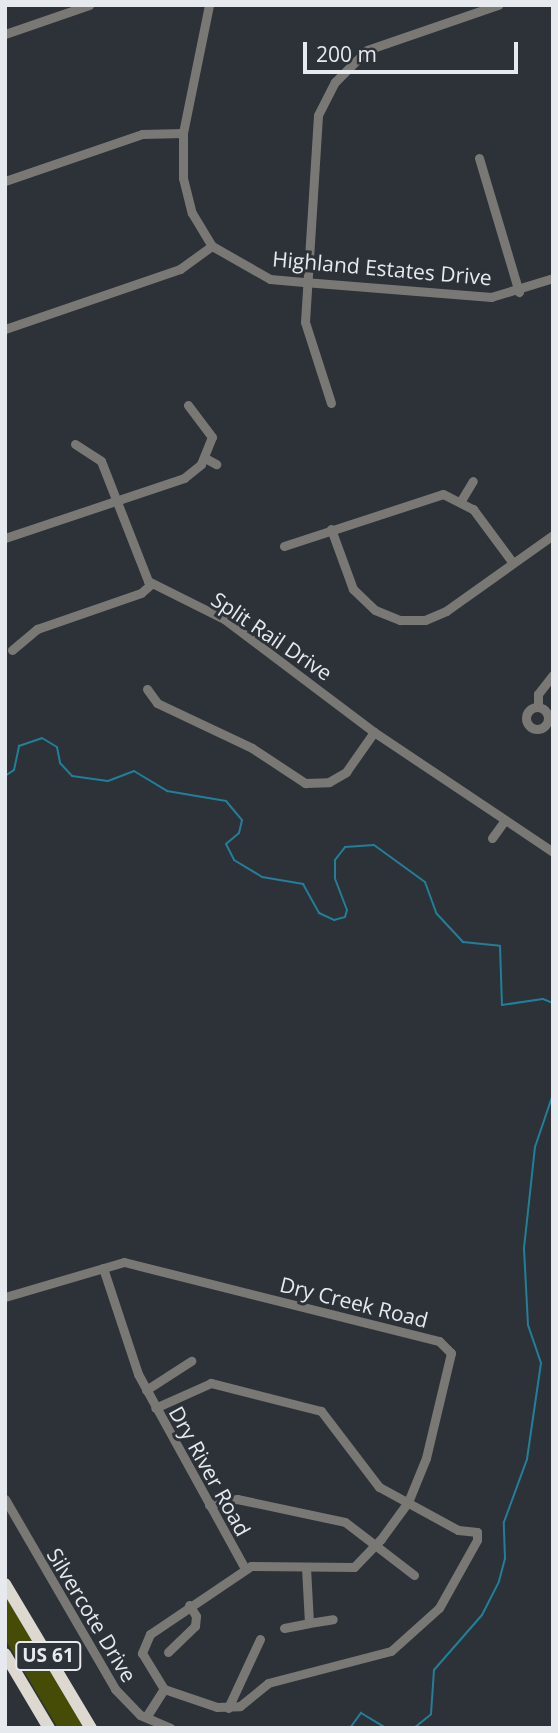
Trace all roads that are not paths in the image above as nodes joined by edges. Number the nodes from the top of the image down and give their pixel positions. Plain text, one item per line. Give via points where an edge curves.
1 (89, 5) edge
2 (209, 5) edge
3 (498, 5) edge
4 (5, 34) edge
5 (183, 134) junction
6 (479, 158) dead end
7 (5, 181) edge
8 (212, 246) junction
9 (553, 278) edge
10 (304, 282) junction
11 (519, 292) junction
12 (5, 329) edge
13 (331, 403) dead end
14 (188, 405) dead end
15 (75, 444) dead end
16 (205, 458) junction
17 (216, 464) dead end
18 (473, 481) dead end
19 (462, 499) junction
20 (117, 502) junction
21 (331, 529) junction
22 (553, 535) edge
23 (5, 538) edge
24 (284, 546) dead end
25 (513, 563) junction
26 (151, 584) junction
27 (12, 649) dead end
28 (553, 675) edge
29 (147, 689) dead end
30 (538, 707) dead end
31 (374, 732) junction
32 (506, 820) junction
33 (492, 838) dead end
34 (553, 852) edge
35 (103, 1268) junction
36 (5, 1297) edge
37 (191, 1361) dead end
38 (146, 1390) junction
39 (155, 1408) junction
40 (5, 1499) edge
41 (408, 1502) junction
42 (209, 1505) junction
43 (376, 1546) junction
44 (306, 1567) junction
45 (245, 1569) junction
46 (414, 1575) dead end
47 (5, 1584) edge
48 (188, 1605) junction
49 (333, 1619) dead end
50 (309, 1623) junction
51 (284, 1628) dead end
52 (260, 1639) dead end
53 (167, 1652) dead end
54 (5, 1654) edge
55 (164, 1689) junction
56 (228, 1709) junction
57 (147, 1716) junction
58 (49, 1728) edge
59 (91, 1728) edge
60 (170, 1728) edge

1 - 4 street
2 - 5 street, Highland Estates Drive
3 - 10 street via 379,44 355,59 335,82 318,115
5 - 7 street via 142,134
5 - 8 street, Highland Estates Drive via 183,178 192,213
6 - 11 street
8 - 10 street, Highland Estates Drive via 270,279
8 - 12 street via 180,269
9 - 11 street, Highland Estates Drive
10 - 11 street, Highland Estates Drive via 491,297
10 - 13 street via 304,323
14 - 16 street via 212,437
15 - 20 street via 101,461
16 - 17 street
16 - 20 street via 184,478
18 - 19 street
19 - 21 street via 426,495
19 - 25 street
20 - 23 street
20 - 26 street via 138,566
21 - 24 street
21 - 25 street via 353,589 375,610 400,620 425,620 446,611
22 - 25 street
26 - 27 street via 141,593 37,629
26 - 31 street, Split Rail Drive via 224,619
28 - 30 street via 538,695
29 - 31 street via 157,703 252,748 305,783 329,782 346,772
31 - 32 street, Split Rail Drive
32 - 33 street
32 - 34 street, Split Rail Drive
35 - 36 street, Dry Creek Road
35 - 38 street, Dry River Road
35 - 41 street, Dry Creek Road via 139,1264 444,1343 451,1360 426,1458
37 - 38 street, Dry River Road
38 - 39 street, Dry River Road
39 - 41 street via 211,1383 321,1410 379,1487
39 - 42 street, Dry River Road
40 - 57 street, Silvercote Drive via 115,1689
41 - 43 street, Dry Creek Road
41 - 56 street via 458,1530 477,1532 475,1548 439,1608 391,1651 268,1683 240,1706
42 - 43 street via 237,1499 345,1522
42 - 45 street, Dry River Road
43 - 44 street, Dry Creek Road via 354,1567
43 - 46 street
44 - 45 street, Dry Creek Road
44 - 50 street
45 - 48 street
47 - 59 highway, US 61
48 - 53 street via 196,1616 195,1626
48 - 55 street via 142,1645 145,1661
49 - 50 street
50 - 51 street
52 - 56 street
54 - 58 highway, US 61
55 - 56 street
55 - 57 street
57 - 60 street, Silvercote Drive

